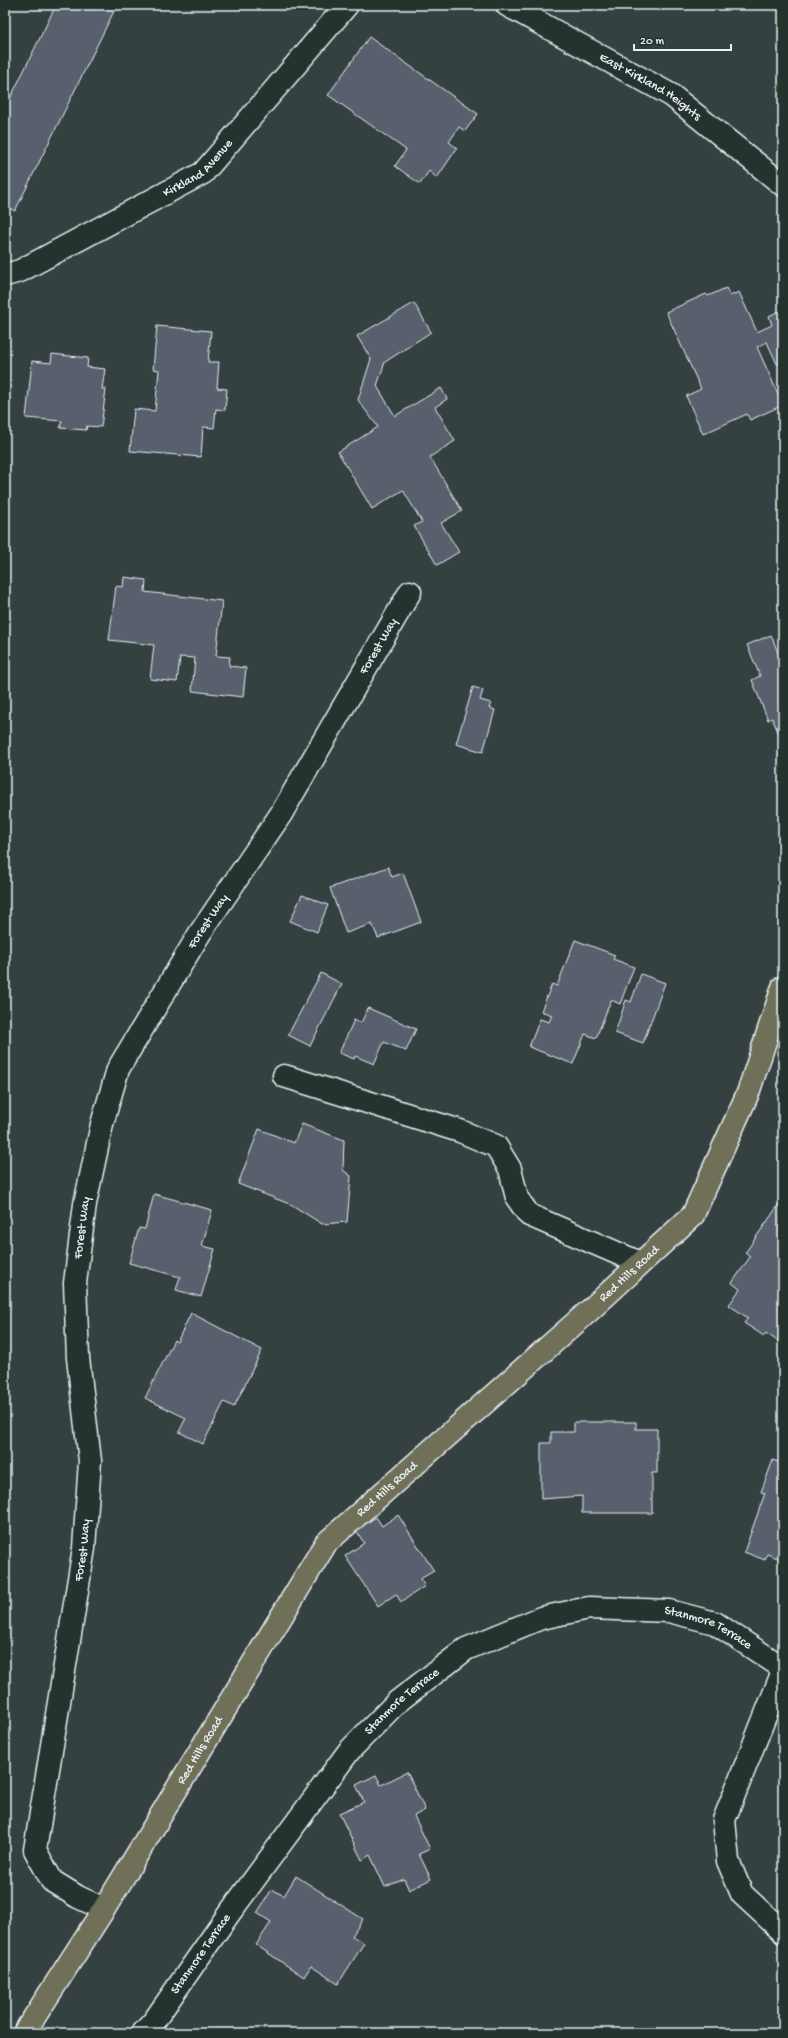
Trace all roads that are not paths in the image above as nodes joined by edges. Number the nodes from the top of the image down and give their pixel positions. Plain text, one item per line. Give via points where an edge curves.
1 (347, 5) edge
2 (507, 5) edge
3 (783, 185) edge
4 (5, 275) edge
5 (410, 592) dead end
6 (783, 987) edge
7 (284, 1076) dead end
8 (640, 1263) junction
9 (783, 1668) edge
10 (783, 1671) edge
11 (104, 1909) junction
12 (783, 1932) edge
13 (24, 2033) edge
14 (143, 2033) edge

1 - 4 street, Kirkland Avenue via 202,173 20,271
2 - 3 street, East Kirkland Heights via 671,96
5 - 11 street, Forest Way via 281,814 200,933 118,1069 102,1124 85,1204 75,1283 78,1358 90,1461 84,1548 35,1850 52,1881
6 - 8 main road, Red Hills Road via 748,1092 693,1215
7 - 8 street via 460,1131 496,1146 510,1169 517,1198 529,1216
8 - 11 main road, Red Hills Road via 326,1542
9 - 14 street, Stanmore Terrace via 715,1622 669,1611 589,1608 542,1618 466,1649 397,1702 348,1751
10 - 12 street via 724,1820 728,1861 742,1894
11 - 13 main road, Red Hills Road

